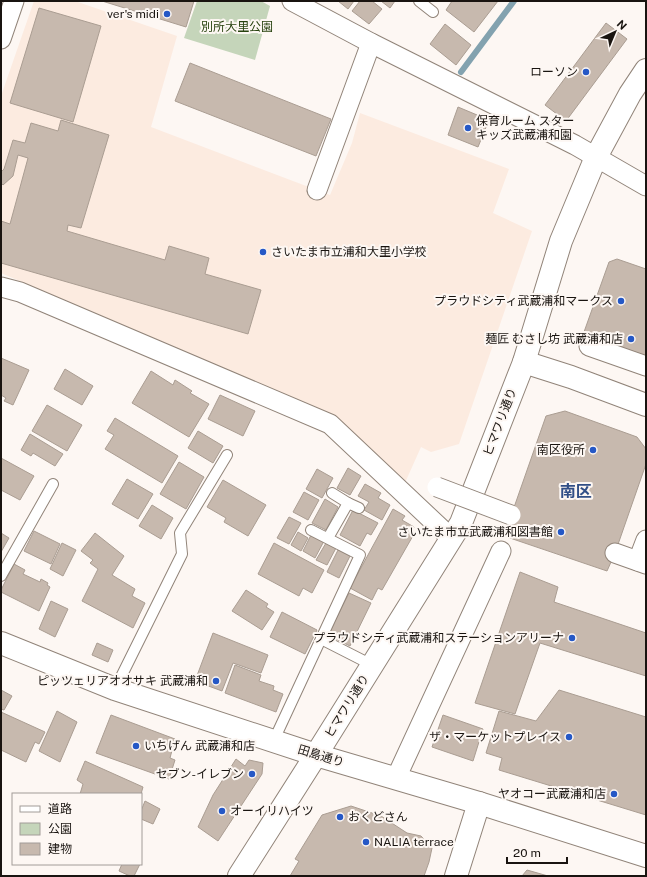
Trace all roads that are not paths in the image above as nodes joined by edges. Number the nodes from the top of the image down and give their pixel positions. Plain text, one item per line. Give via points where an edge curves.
1 (14, 1) edge
2 (419, 1) edge
3 (304, 4) edge
4 (433, 12) dead end
5 (1, 38) edge
6 (371, 43) junction
7 (646, 70) edge
8 (596, 157) junction
9 (646, 186) edge
10 (317, 190) dead end
11 (1, 287) edge
12 (589, 346) dead end
13 (524, 362) junction
14 (646, 366) edge
15 (646, 405) edge
16 (227, 455) dead end
17 (53, 484) dead end
18 (437, 487) dead end
19 (332, 493) dead end
20 (348, 503) junction
21 (359, 508) dead end
22 (511, 515) dead end
23 (311, 530) dead end
24 (328, 538) junction
25 (451, 538) junction
26 (646, 540) edge
27 (501, 551) dead end
28 (615, 553) dead end
29 (642, 562) edge
30 (1, 576) edge
31 (321, 639) junction
32 (1, 643) edge
33 (372, 665) junction
34 (115, 689) junction
35 (274, 740) junction
36 (316, 755) junction
37 (396, 778) junction
38 (479, 803) junction
39 (646, 856) edge
40 (239, 876) edge
41 (456, 876) edge

1 - 5 street
2 - 4 lane
3 - 6 street
6 - 8 street
6 - 10 street
7 - 8 street, ヒマワリ通り
8 - 9 street
8 - 13 street, ヒマワリ通り via 561,241
11 - 25 street via 20,292 330,424
12 - 14 street
13 - 15 street
13 - 25 street, ヒマワリ通り via 461,523
16 - 34 lane via 180,533 182,554
17 - 30 lane
18 - 22 street, bridge
19 - 20 lane
20 - 21 lane
20 - 24 lane
23 - 24 lane
24 - 31 lane via 360,555
25 - 33 street, ヒマワリ通り
26 - 29 street
27 - 37 street
28 - 29 street
31 - 33 lane
31 - 35 lane
32 - 34 street, 田島通り
33 - 36 street, ヒマワリ通り
34 - 35 street, 田島通り
35 - 36 street, 田島通り
36 - 37 street, 田島通り
36 - 40 street, ヒマワリ通り
37 - 38 street, 田島通り
38 - 39 street, 田島通り
38 - 41 street

